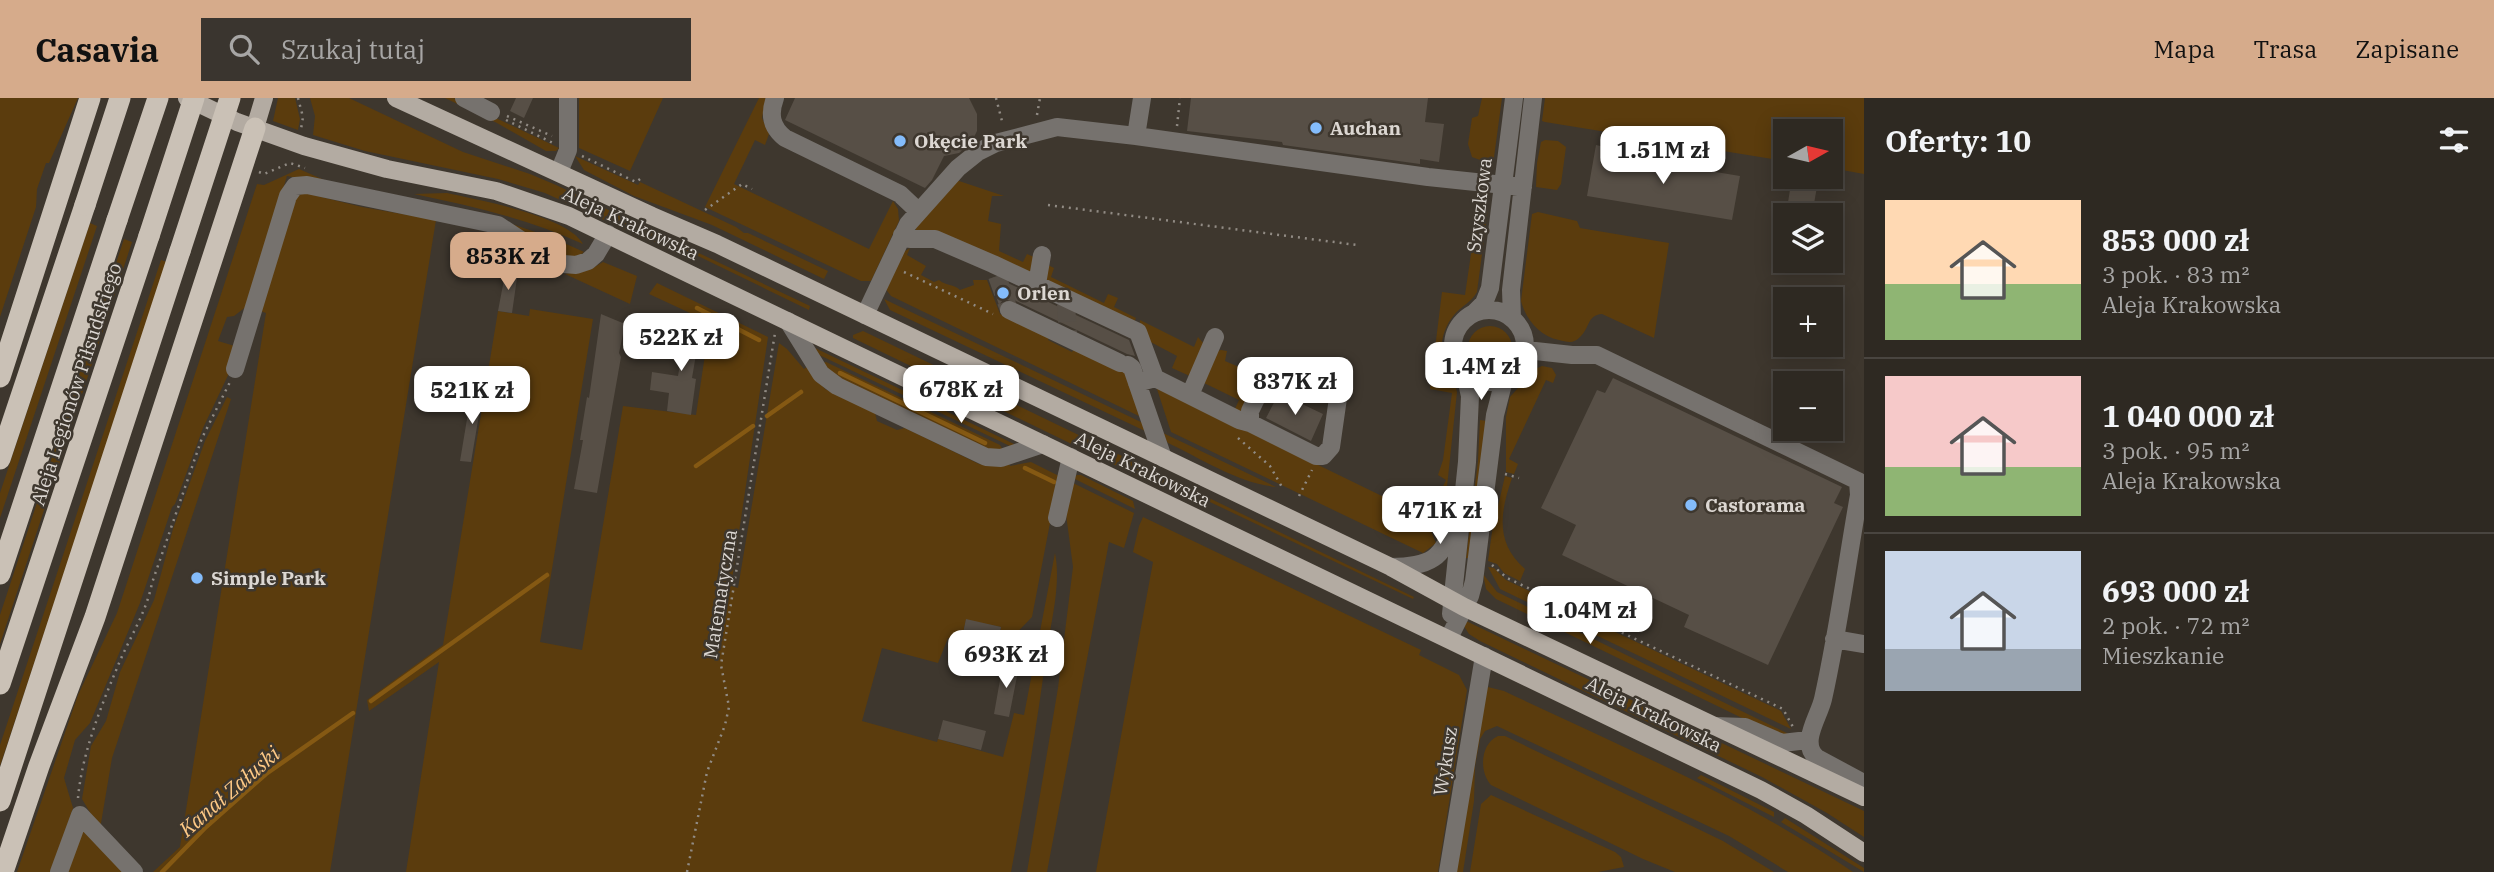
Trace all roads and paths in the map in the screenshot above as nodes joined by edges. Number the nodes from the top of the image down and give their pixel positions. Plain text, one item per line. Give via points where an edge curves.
1 (90, 98) edge
2 (120, 98) edge
3 (158, 98) edge
4 (187, 98) edge
5 (194, 98) edge
6 (230, 98) edge
7 (264, 98) edge
8 (298, 98) edge
9 (396, 98) edge
10 (464, 98) edge
11 (568, 98) edge
12 (775, 98) edge
13 (996, 98) edge
14 (1142, 98) edge
15 (1180, 98) edge
16 (1514, 98) edge
17 (1533, 98) edge
18 (491, 112) junction
19 (254, 128) junction
20 (1005, 131) dead end
21 (1176, 132) dead end
22 (300, 133) dead end
23 (1136, 136) junction
24 (553, 137) dead end
25 (562, 147) dead end
26 (574, 153) dead end
27 (559, 172) junction
28 (640, 179) dead end
29 (1503, 185) junction
30 (1523, 187) junction
31 (752, 188) dead end
32 (1048, 205) dead end
33 (705, 210) dead end
34 (918, 211) junction
35 (608, 234) junction
36 (902, 235) junction
37 (1357, 244) dead end
38 (1042, 255) dead end
39 (1037, 284) junction
40 (1009, 310) dead end
41 (1474, 313) junction
42 (864, 314) junction
43 (783, 318) junction
44 (1512, 318) junction
45 (1215, 337) dead end
46 (1525, 350) junction
47 (1272, 366) dead end
48 (235, 369) joint
49 (1465, 374) junction
50 (0, 377) edge
51 (1156, 378) junction
52 (1504, 380) junction
53 (1137, 383) junction
54 (1190, 395) junction
55 (1338, 398) dead end
56 (1228, 414) junction
57 (1251, 423) junction
58 (1043, 444) junction
59 (1316, 456) junction
60 (1071, 457) junction
61 (1163, 458) junction
62 (0, 459) edge
63 (1502, 473) dead end
64 (1519, 478) dead end
65 (1282, 487) dead end
66 (1299, 495) dead end
67 (1463, 495) junction
68 (1416, 506) dead end
69 (1057, 518) dead end
70 (1434, 536) dead end
71 (1485, 565) dead end
72 (1391, 567) junction
73 (0, 573) edge
74 (1458, 604) junction
75 (1449, 638) junction
76 (1835, 639) junction
77 (1864, 644) edge
78 (1484, 656) junction
79 (0, 684) edge
80 (1712, 726) junction
81 (1801, 736) junction
82 (1864, 788) edge
83 (1864, 797) edge
84 (0, 801) edge
85 (80, 815) junction
86 (1864, 853) edge
87 (3, 872) edge
88 (59, 872) edge
89 (134, 872) edge
90 (687, 872) edge
91 (1448, 872) edge

1 - 50 highway
2 - 62 highway, bridge
3 - 73 highway, Aleja Legionów Piłsudskiego, bridge
4 - 19 main road, Aleja Krakowska
5 - 79 highway, Aleja Legionów Piłsudskiego, bridge
6 - 84 highway, bridge
7 - 19 main road
8 - 22 path via 303,117
9 - 27 main road, Aleja Krakowska
10 - 18 street
11 - 27 street via 568,150
12 - 34 street via 771,115 785,138 900,194
13 - 20 path
14 - 23 street
15 - 21 path
16 - 29 street, Szyszkowa
17 - 30 street
18 - 24 path
18 - 25 path
19 - 35 main road, Aleja Krakowska via 387,169 530,201
19 - 87 highway via 95,617
23 - 29 street
23 - 34 street via 1057,127 996,143 968,159
26 - 28 path via 636,182
27 - 42 main road, Aleja Krakowska
29 - 30 street
29 - 41 street, Szyszkowa via 1490,288
30 - 44 street
31 - 33 path via 742,184
32 - 37 path
34 - 36 street
35 - 43 main road, Aleja Krakowska
35 - 48 street via 588,261 564,264 498,225 295,186 288,196
36 - 39 street via 935,239 995,270
36 - 42 street
38 - 39 street
39 - 51 street via 1138,332
40 - 53 street via 1124,364
41 - 44 street via 1494,310
41 - 49 street via 1460,324 1453,341 1455,359
42 - 61 main road, Aleja Krakowska
43 - 58 main road, Aleja Krakowska
43 - 58 street via 821,374 836,386 986,457 1001,458
43 - 90 path, Matematyczna via 721,665 729,707 707,772
44 - 46 street via 1522,332
45 - 54 street
46 - 52 street via 1519,368
46 - 76 street via 1597,355 1858,481
47 - 57 street via 1250,411
48 - 85 path via 202,438 148,604 117,668 86,754 80,778
49 - 52 street via 1480,382
49 - 67 street via 1470,396
51 - 53 street
51 - 54 street
52 - 74 street via 1495,415 1474,581
53 - 61 street
54 - 56 street
55 - 59 street via 1331,447 1323,456
56 - 57 street
56 - 65 path via 1230,430 1269,466
57 - 59 street
58 - 60 main road, Aleja Krakowska
59 - 66 path
60 - 69 street
60 - 75 main road, Aleja Krakowska
61 - 72 main road, Aleja Krakowska
63 - 64 path
67 - 72 street via 1448,543 1440,553 1419,565
67 - 74 street
68 - 70 path via 1423,509
71 - 81 path via 1783,709
72 - 74 main road, Aleja Krakowska
74 - 75 street
74 - 80 main road, Aleja Krakowska
75 - 78 main road, Aleja Krakowska
76 - 77 street
76 - 81 street via 1822,702
78 - 86 main road, Aleja Krakowska via 1761,790
78 - 91 street, Wykusz
80 - 81 street via 1745,727 1782,743
80 - 83 main road, Aleja Krakowska
81 - 82 street via 1812,755 1860,781
85 - 88 street
85 - 89 street

